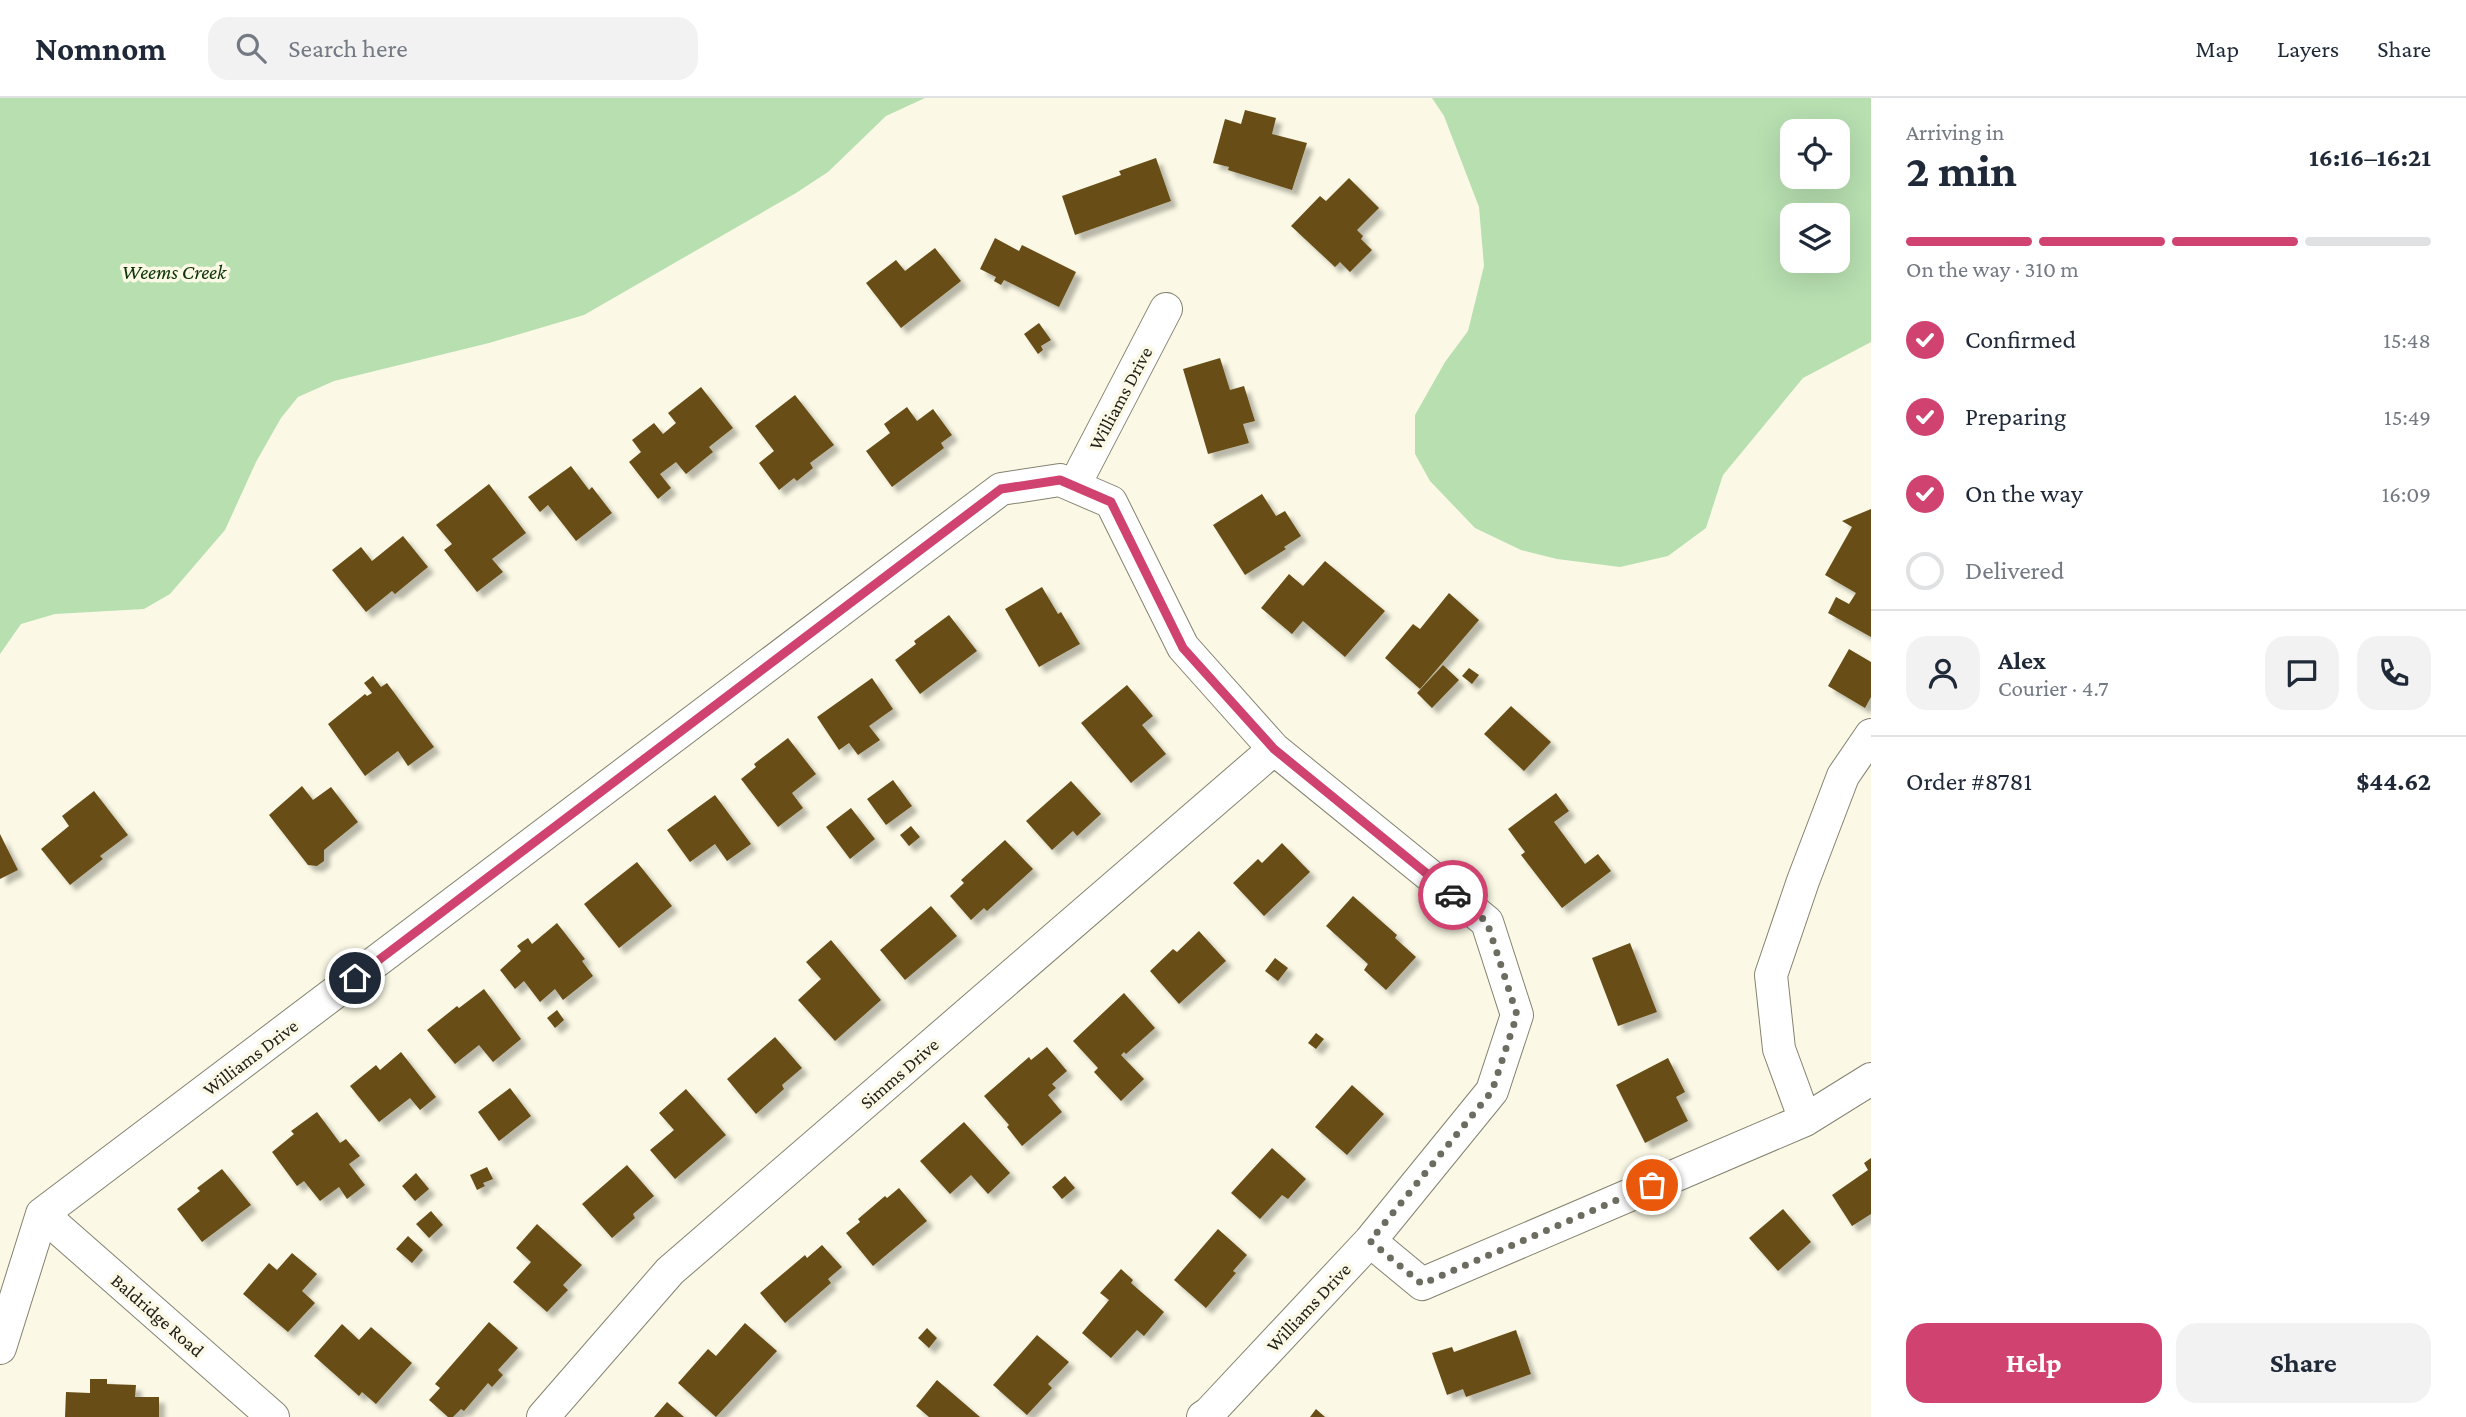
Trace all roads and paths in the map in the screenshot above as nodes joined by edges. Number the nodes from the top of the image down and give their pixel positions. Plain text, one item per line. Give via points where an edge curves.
1 (1166, 309) dead end
2 (1074, 486) junction
3 (1871, 735) edge
4 (1274, 749) junction
5 (1871, 1079) edge
6 (1805, 1120) junction
7 (42, 1214) junction
8 (1370, 1241) junction
9 (0, 1348) edge
10 (273, 1417) edge
11 (543, 1417) edge
12 (1203, 1417) edge

1 - 2 street, Williams Drive
2 - 4 street, Williams Drive via 1111,502 1183,648
2 - 7 street, Williams Drive via 1060,480 1001,489
3 - 6 street via 1843,776 1771,975 1779,1049
4 - 8 street, Williams Drive via 1487,922 1517,1015 1492,1091
4 - 11 street, Simms Drive via 670,1271
5 - 6 street
6 - 8 street via 1422,1284
7 - 9 street
7 - 10 street, Baldridge Road
8 - 12 street, Williams Drive

